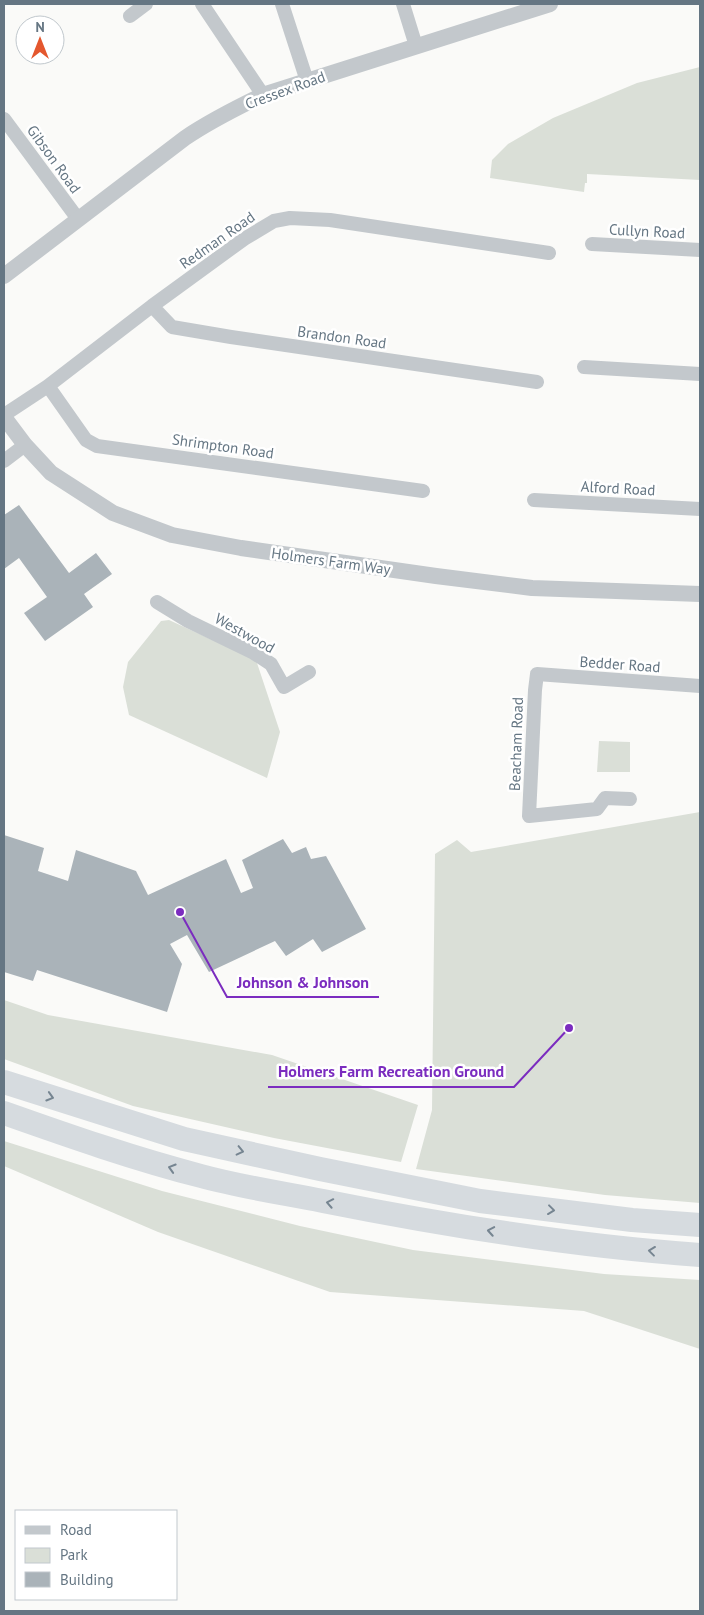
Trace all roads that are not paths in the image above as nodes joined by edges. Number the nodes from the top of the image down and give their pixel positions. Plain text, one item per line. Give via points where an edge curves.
1 (146, 4) edge
2 (202, 4) edge
3 (282, 4) edge
4 (403, 4) edge
5 (547, 4) edge
6 (130, 16) dead end
7 (416, 46) junction
8 (307, 81) junction
9 (263, 95) junction
10 (4, 119) edge
11 (78, 219) junction
12 (592, 244) dead end
13 (700, 250) edge
14 (549, 253) dead end
15 (4, 276) edge
16 (152, 306) junction
17 (584, 367) dead end
18 (700, 374) edge
19 (537, 382) dead end
20 (48, 386) junction
21 (4, 416) edge
22 (25, 445) junction
23 (4, 461) edge
24 (423, 491) dead end
25 (534, 500) dead end
26 (700, 509) edge
27 (700, 594) edge
28 (156, 602) dead end
29 (309, 672) dead end
30 (537, 674) joint
31 (700, 686) edge
32 (630, 799) dead end
33 (4, 1082) edge
34 (4, 1113) edge
35 (700, 1225) edge
36 (700, 1255) edge

1 - 6 street
2 - 9 street
3 - 8 street
4 - 7 street
5 - 7 street, Cressex Road
7 - 8 street, Cressex Road
8 - 9 street, Cressex Road
9 - 11 street, Cressex Road via 200,128
10 - 11 street, Gibson Road
11 - 15 street, Cressex Road
12 - 13 street, Cullyn Road
14 - 16 street, Redman Road via 330,220 274,220
16 - 19 street, Brandon Road via 172,327
16 - 20 street, Redman Road
17 - 18 street
20 - 21 street, Redman Road
20 - 24 street, Shrimpton Road via 86,440 97,446
21 - 22 street, Holmers Farm Way
22 - 23 street
22 - 27 street, Holmers Farm Way via 51,473 113,513 172,534 241,548 532,588
25 - 26 street, Alford Road
28 - 29 street, Westwood via 271,664 284,687
30 - 31 street, Bedder Road
30 - 32 street, Beacham Road via 529,823 597,809 605,798
33 -> 35 highway via 184,1139 320,1169 480,1201
36 -> 34 highway via 527,1237 211,1179

